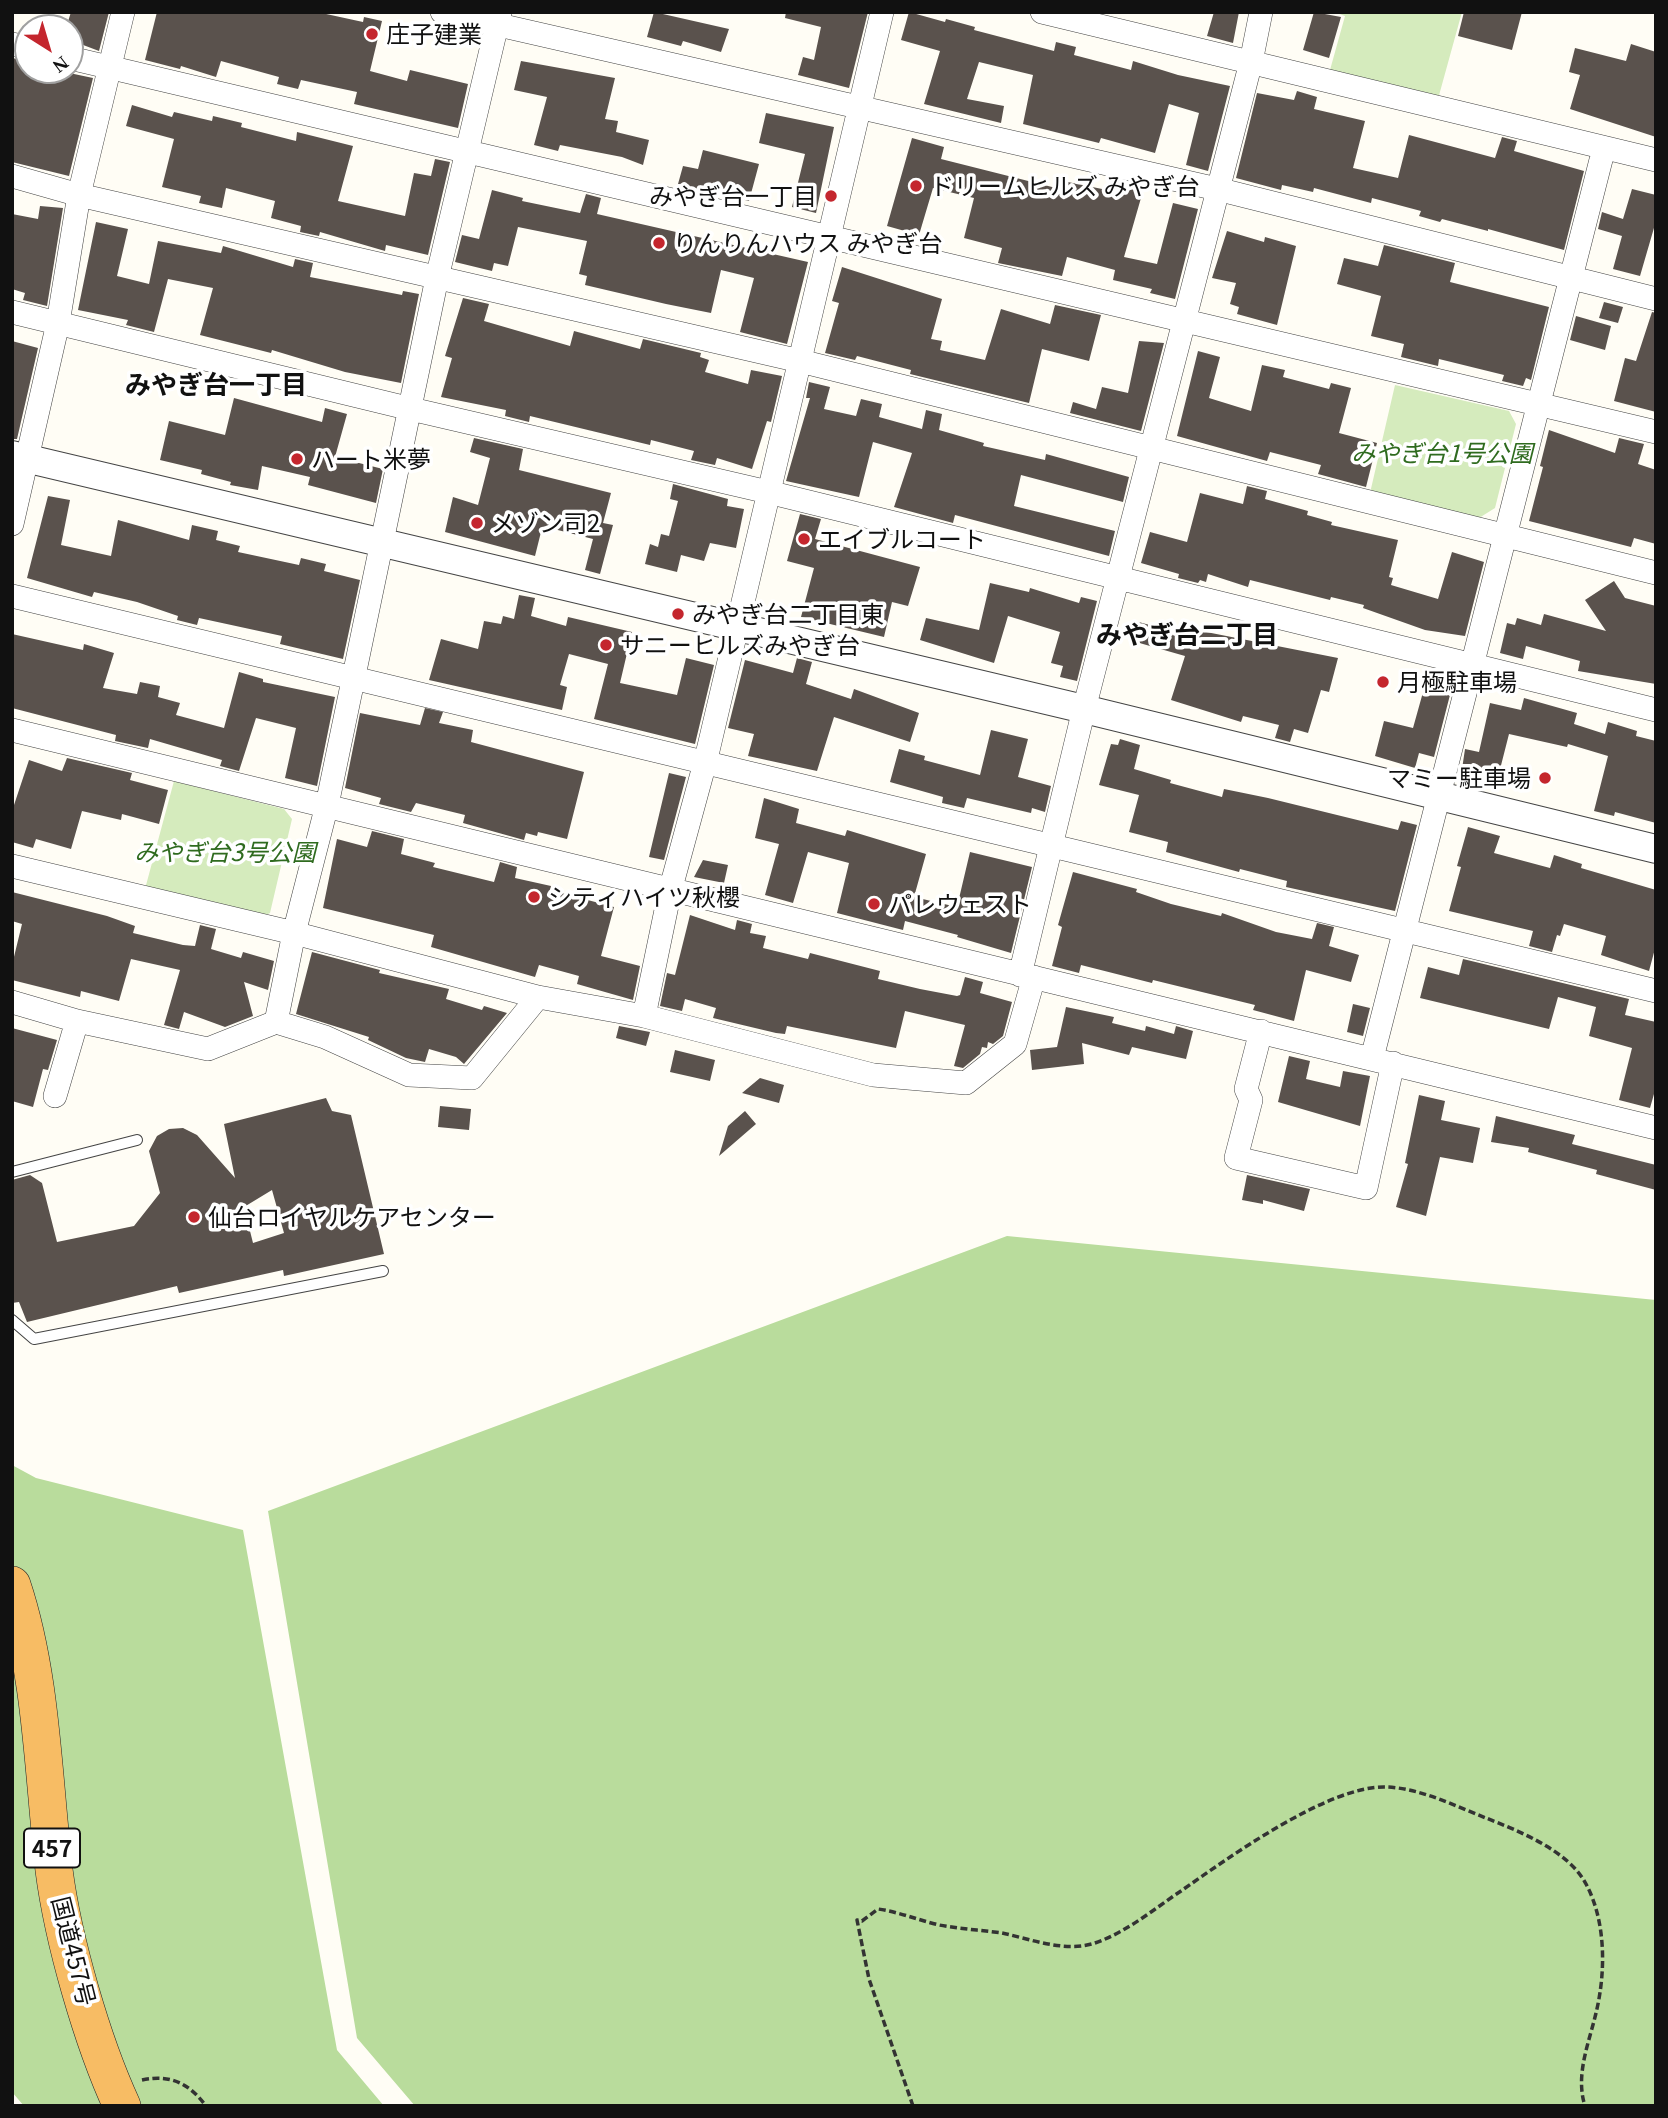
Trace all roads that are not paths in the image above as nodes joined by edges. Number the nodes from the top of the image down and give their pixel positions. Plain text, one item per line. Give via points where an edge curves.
1 (123, 12) edge
2 (442, 12) edge
3 (882, 12) edge
4 (1042, 12) edge
5 (1261, 12) edge
6 (498, 19) edge
7 (84, 61) edge
8 (1251, 62) junction
9 (110, 67) junction
10 (862, 107) junction
11 (1604, 148) junction
12 (465, 151) junction
13 (1656, 160) edge
14 (12, 176) edge
15 (1217, 189) junction
16 (79, 195) junction
17 (832, 235) junction
18 (437, 278) junction
19 (1571, 279) junction
20 (1656, 299) edge
21 (12, 312) edge
22 (1185, 320) junction
23 (58, 323) junction
24 (800, 361) junction
25 (1537, 404) junction
26 (411, 409) junction
27 (1656, 432) edge
28 (1154, 447) junction
29 (20, 457) edge
30 (768, 492) junction
31 (12, 524) edge
32 (1507, 535) junction
33 (382, 544) junction
34 (1656, 573) edge
35 (1119, 578) junction
36 (12, 596) edge
37 (735, 628) junction
38 (1472, 666) junction
39 (353, 675) junction
40 (1084, 709) junction
41 (1656, 710) edge
42 (12, 730) edge
43 (706, 759) junction
44 (1440, 797) junction
45 (327, 805) junction
46 (1051, 846) junction
47 (1656, 849) edge
48 (12, 866) edge
49 (670, 891) junction
50 (1405, 930) junction
51 (294, 933) junction
52 (1027, 976) junction
53 (1656, 991) edge
54 (538, 998) junction
55 (12, 1002) edge
56 (643, 1016) junction
57 (77, 1021) junction
58 (276, 1022) junction
59 (1261, 1031) junction
60 (1383, 1061) junction
61 (55, 1096) dead end
62 (1656, 1128) edge
63 (136, 1140) dead end
64 (12, 1172) edge
65 (383, 1271) dead end
66 (12, 1320) edge
67 (12, 1585) edge
68 (118, 2096) edge

1 - 9 street
2 - 6 street
3 - 10 street
4 - 8 street
5 - 8 street
6 - 10 street
6 - 12 street
7 - 9 street
8 - 11 street
8 - 15 street
9 - 12 street
9 - 16 street
10 - 15 street
10 - 17 street
11 - 13 street
11 - 19 street
12 - 17 street
12 - 18 street
14 - 16 street
15 - 19 street
15 - 22 street
16 - 18 street
16 - 23 street
17 - 22 street
17 - 24 street
18 - 24 street
18 - 26 street
19 - 20 street
19 - 25 street
21 - 23 street
22 - 25 street
22 - 28 street
23 - 26 street
23 - 29 street
24 - 28 street
24 - 30 street
25 - 27 street
25 - 32 street
26 - 30 street
26 - 33 street
28 - 32 street
28 - 35 street
29 - 31 street
29 - 33 street
30 - 35 street
30 - 37 street
32 - 34 street
32 - 38 street
33 - 37 street
33 - 39 street
35 - 38 street
35 - 40 street
36 - 39 street
37 - 40 street
37 - 43 street
38 - 41 street
38 - 44 street
39 - 43 street
39 - 45 street
40 - 44 street
40 - 46 street
42 - 45 street
43 - 46 street
43 - 49 street
44 - 47 street
44 - 50 street
45 - 49 street
45 - 51 street
46 - 50 street
46 - 52 street
48 - 51 street
49 - 52 street
49 - 56 street
50 - 53 street
50 - 60 street
51 - 54 street
51 - 58 street
52 - 56 street via 1015,1044 966,1083 873,1076
52 - 59 street
54 - 56 street
54 - 58 street via 472,1078 409,1074 325,1037
55 - 57 street
57 - 58 street via 208,1049
57 - 61 street
59 - 60 street
59 - 60 street via 1246,1089 1251,1100 1236,1158 1366,1188
60 - 62 street
63 - 64 lane
65 - 66 lane via 34,1339
67 - 68 highway, 国道457号 / 457 via 27,1631 55,1874 80,1987

